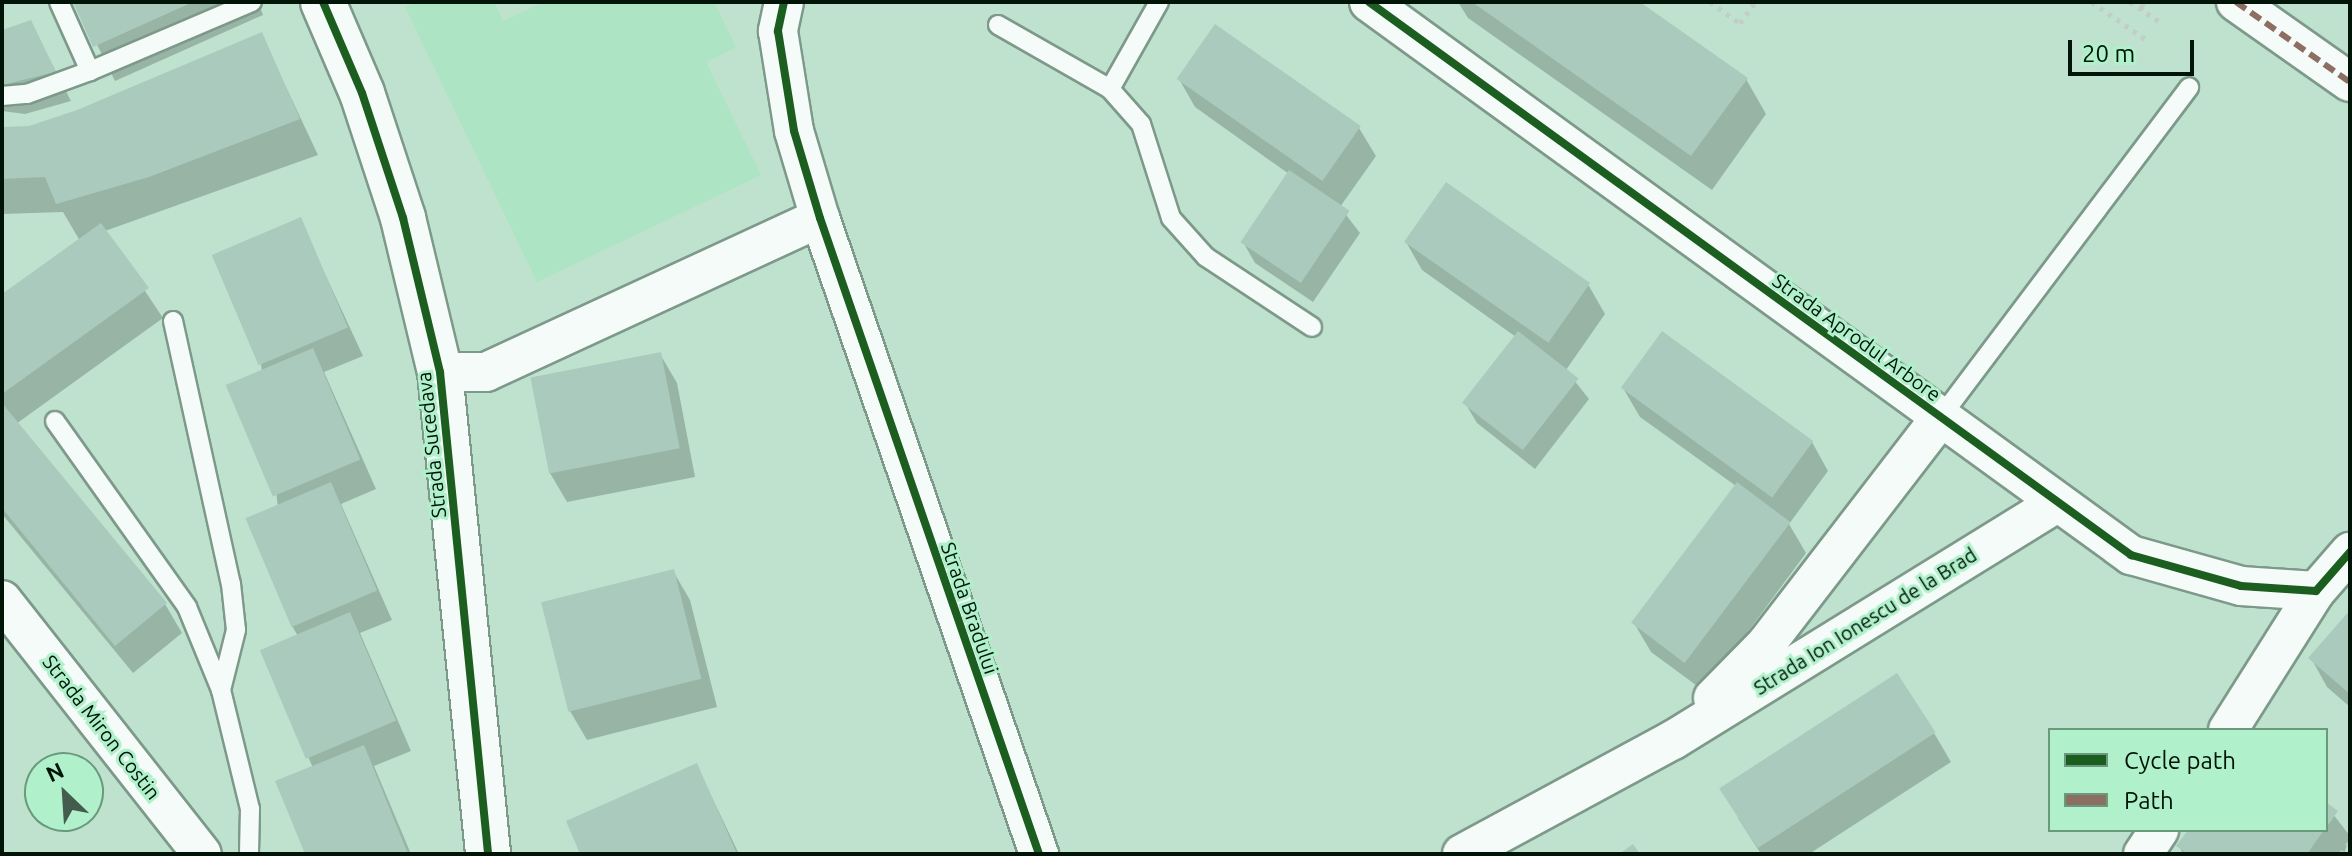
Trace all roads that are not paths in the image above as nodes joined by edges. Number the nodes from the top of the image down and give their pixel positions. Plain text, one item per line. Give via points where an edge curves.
1 (59, 2) edge
2 (252, 2) edge
3 (323, 2) edge
4 (784, 2) edge
5 (1159, 2) edge
6 (1369, 2) edge
7 (2236, 2) edge
8 (998, 25) dead end
9 (90, 71) junction
10 (2350, 82) edge
11 (2189, 87) dead end
12 (1110, 89) junction
13 (2, 96) edge
14 (820, 218) junction
15 (173, 321) dead end
16 (1312, 327) dead end
17 (440, 372) junction
18 (1940, 418) junction
19 (55, 421) dead end
20 (2056, 503) junction
21 (2350, 552) edge
22 (2316, 591) junction
23 (3, 602) edge
24 (221, 690) junction
25 (2229, 728) edge
26 (1673, 740) junction
27 (2158, 832) edge
28 (202, 854) edge
29 (249, 854) edge
30 (488, 854) edge
31 (1039, 854) edge
32 (1462, 854) edge
33 (2143, 854) edge

1 - 9 lane
2 - 9 lane
3 - 17 street, Strada Sucedava via 362,93 403,218
4 - 14 street, Strada Bradului via 778,31 792,116
5 - 12 lane
6 - 18 street, Strada Aprodul Arbore
7 - 10 street
8 - 12 lane
9 - 13 lane via 27,94
11 - 18 lane
12 - 16 lane via 1141,124 1171,218 1206,257
14 - 17 street via 486,372
14 - 31 street, Strada Bradului
15 - 24 lane via 231,584 236,630
17 - 30 street, Strada Sucedava
18 - 20 street, Strada Aprodul Arbore
18 - 26 street, Strada Ion Ionescu de la Brad via 1766,644
19 - 24 lane via 187,607
20 - 22 street, Strada Aprodul Arbore via 2131,555 2241,586
20 - 26 street, Strada Ion Ionescu de la Brad
21 - 22 street
22 - 25 street
23 - 28 street, Strada Miron Costin
24 - 29 lane via 250,809
26 - 32 street, Strada Ion Ionescu de la Brad
27 - 33 street

